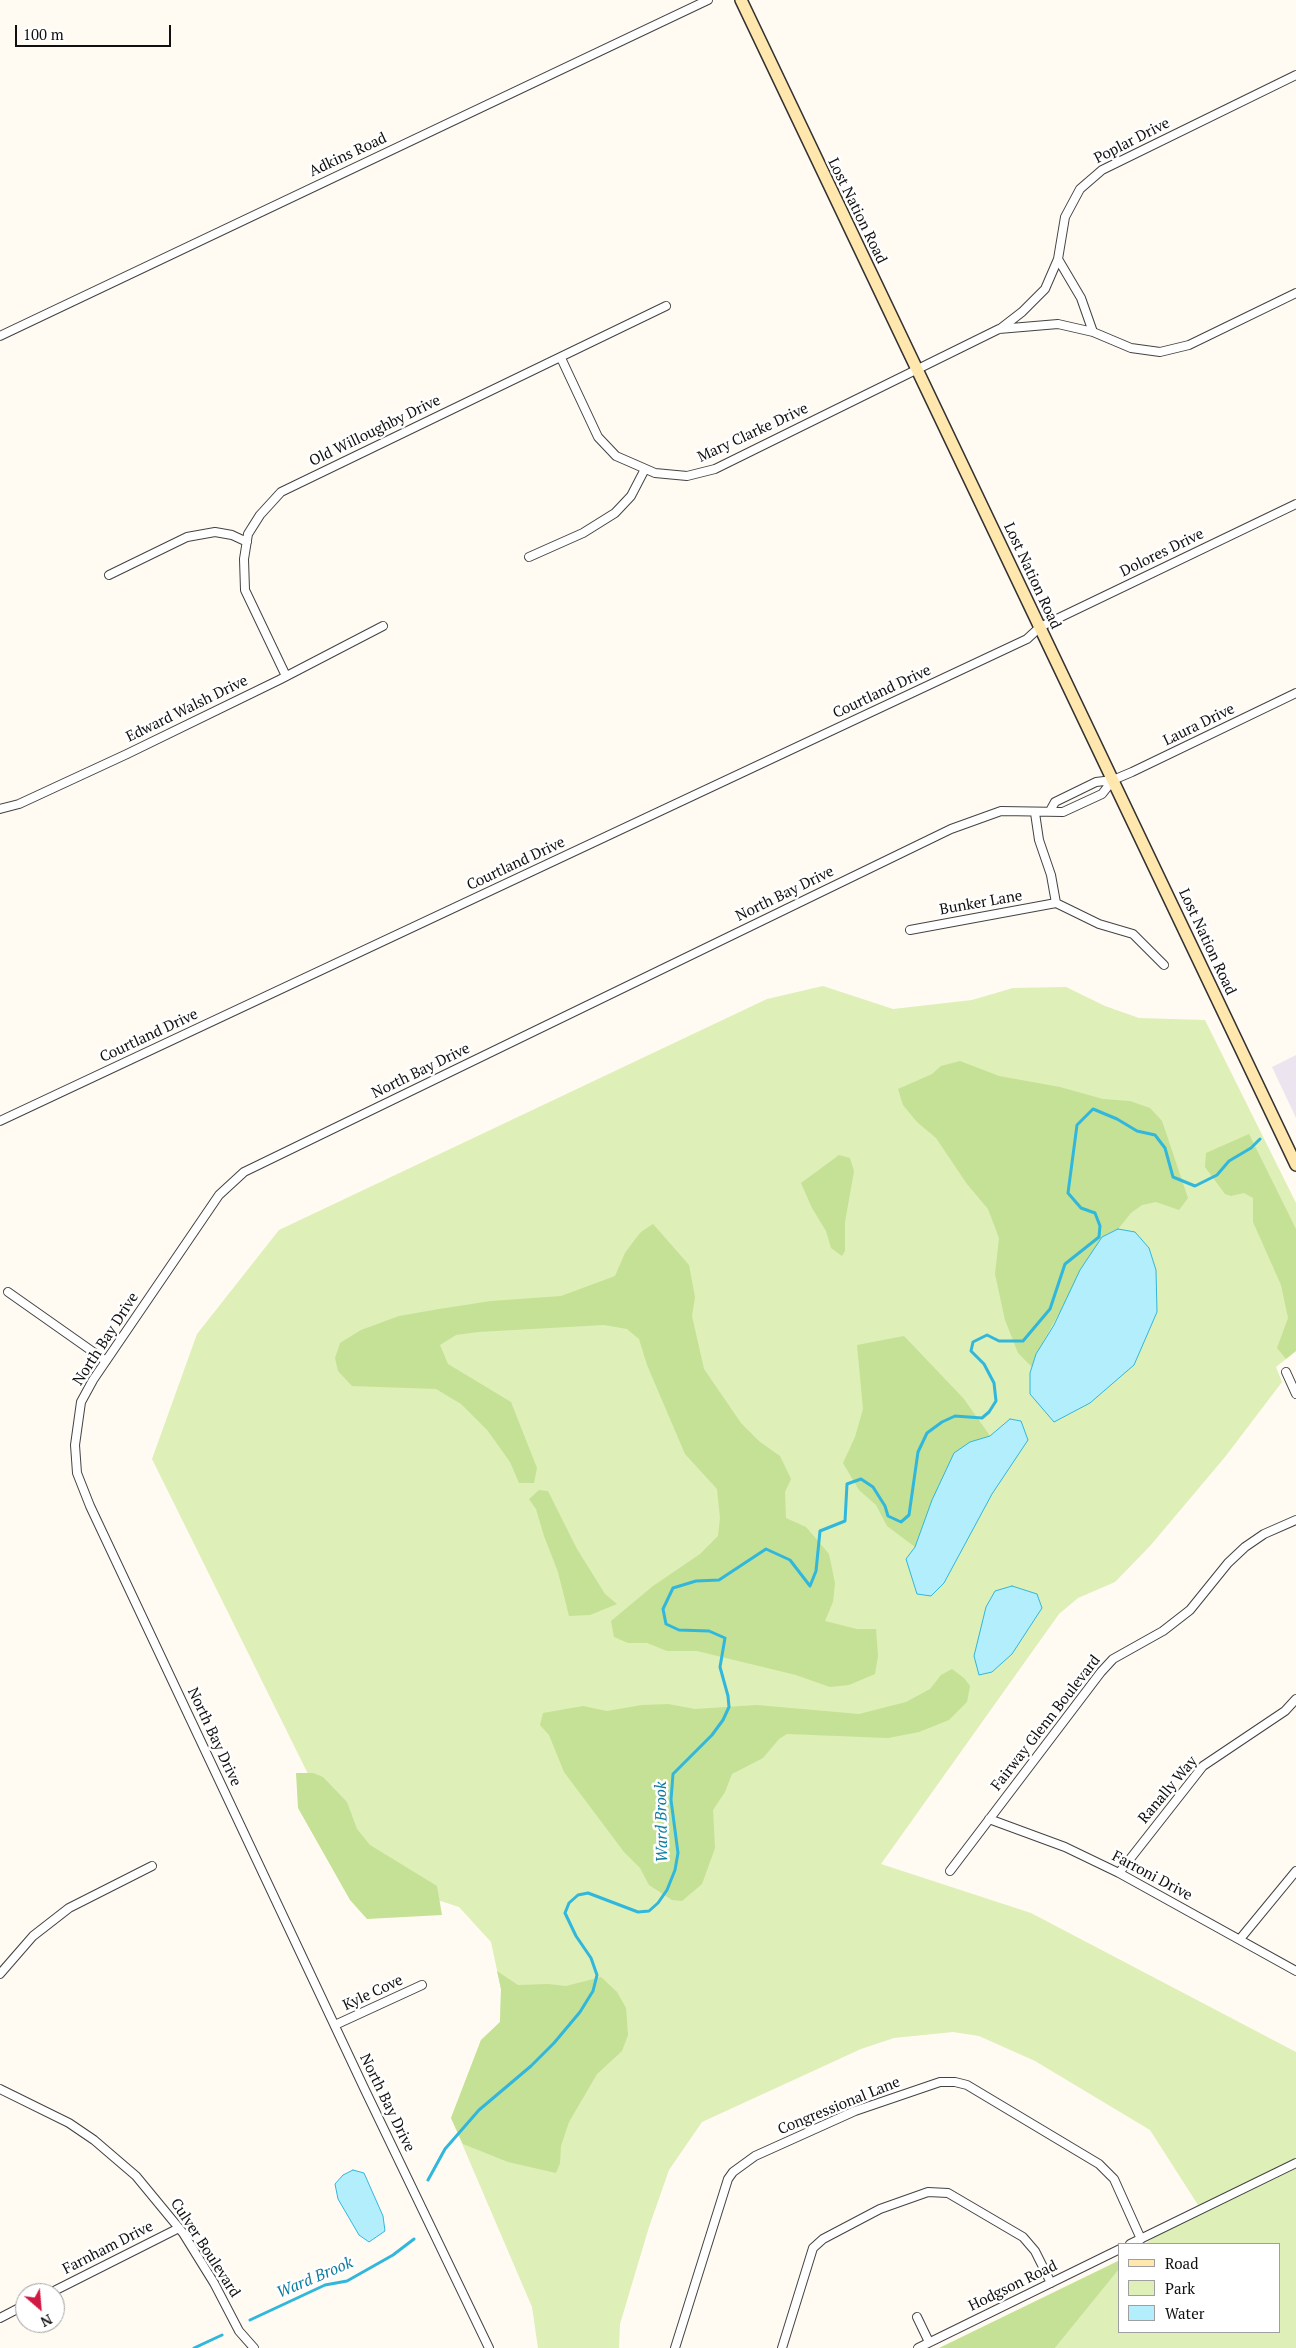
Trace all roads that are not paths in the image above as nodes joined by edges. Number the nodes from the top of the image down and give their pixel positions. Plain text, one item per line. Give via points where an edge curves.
1 (708, 0) edge
2 (740, 0) edge
3 (1296, 75) edge
4 (1058, 258) junction
5 (1296, 293) edge
6 (666, 306) dead end
7 (1000, 329) junction
8 (1093, 332) junction
9 (0, 336) edge
10 (561, 358) junction
11 (918, 370) junction
12 (645, 469) junction
13 (1296, 504) edge
14 (247, 542) junction
15 (529, 557) dead end
16 (108, 575) dead end
17 (383, 626) dead end
18 (1040, 627) junction
19 (286, 676) junction
20 (1296, 693) edge
21 (1113, 780) junction
22 (0, 809) edge
23 (1050, 811) junction
24 (1035, 813) junction
25 (1056, 903) junction
26 (910, 930) dead end
27 (1164, 966) dead end
28 (0, 1121) edge
29 (1296, 1166) edge
30 (8, 1292) dead end
31 (106, 1361) junction
32 (1286, 1372) dead end
33 (1296, 1394) edge
34 (1296, 1520) edge
35 (1296, 1699) edge
36 (989, 1819) junction
37 (152, 1866) dead end
38 (950, 1871) dead end
39 (1296, 1871) edge
40 (1119, 1873) junction
41 (1240, 1939) junction
42 (1296, 1971) edge
43 (0, 1974) edge
44 (422, 1985) dead end
45 (335, 2025) junction
46 (0, 2089) edge
47 (1296, 2162) edge
48 (179, 2228) junction
49 (1141, 2238) junction
50 (1132, 2243) edge
51 (1118, 2250) edge
52 (1051, 2283) junction
53 (65, 2285) edge
54 (15, 2311) edge
55 (917, 2317) dead end
56 (0, 2318) edge
57 (929, 2342) junction
58 (254, 2348) edge
59 (489, 2348) edge
60 (675, 2348) edge
61 (782, 2348) edge
62 (918, 2348) edge

1 - 9 street, Adkins Road
2 - 11 street, Lost Nation Road
3 - 4 street, Poplar Drive via 1102,170 1080,188 1065,218
4 - 7 street, Poplar Drive via 1045,289
4 - 8 street via 1081,298
5 - 8 street via 1189,344 1160,352 1131,348
6 - 10 street, Old Willoughby Drive
7 - 8 street via 1058,324
7 - 11 street, Mary Clarke Drive
10 - 12 street, Mary Clarke Drive via 598,437 616,456
10 - 14 street, Old Willoughby Drive via 281,492 260,515 248,534
11 - 12 street, Mary Clarke Drive via 715,469 686,476
11 - 18 street, Lost Nation Road
12 - 15 street via 631,496 616,514
13 - 18 street, Dolores Drive
14 - 16 street via 215,532 187,537
14 - 19 street, Old Willoughby Drive via 245,590
17 - 19 street, Edward Walsh Drive
18 - 21 street, Lost Nation Road
18 - 28 street, Courtland Drive via 1023,641
19 - 22 street, Edward Walsh Drive via 19,804
20 - 21 street, Laura Drive
21 - 23 street via 1096,782 1055,802
21 - 23 street, North Bay Drive via 1098,796 1063,812
21 - 29 street, Lost Nation Road
23 - 24 street, North Bay Drive
24 - 25 street
24 - 31 street, North Bay Drive via 1001,811 951,829 244,1172 219,1195
25 - 26 street, Bunker Lane
25 - 27 street via 1099,924 1133,934
30 - 31 street
31 - 45 street, North Bay Drive via 82,1402 75,1445 77,1473
32 - 33 street
34 - 36 street, Fairway Glenn Boulevard via 1264,1534 1245,1547 1190,1610 1163,1631 1113,1659
35 - 40 street, Ranally Way via 1285,1711 1203,1766
36 - 38 street, Fairway Glenn Boulevard
36 - 40 street, Farroni Drive via 1065,1847
37 - 43 street via 69,1908 33,1936
39 - 41 street
40 - 41 street, Farroni Drive
41 - 42 street, Farroni Drive
44 - 45 street, Kyle Cove
45 - 59 street, North Bay Drive
46 - 48 street, Culver Boulevard via 35,2104 94,2140 136,2176
47 - 49 street
48 - 53 street, Farnham Drive
48 - 58 street, Culver Boulevard via 240,2331
49 - 50 street
49 - 60 street, Congressional Lane via 1114,2179 1099,2164 967,2085 940,2082 855,2111 756,2156 733,2172 728,2178
51 - 52 street, Hodgson Road
52 - 57 street, Hodgson Road
52 - 61 street via 1035,2251 1023,2237 948,2192 928,2192 880,2209 823,2239 813,2248
54 - 56 street
55 - 57 street
57 - 62 street, Hodgson Road

